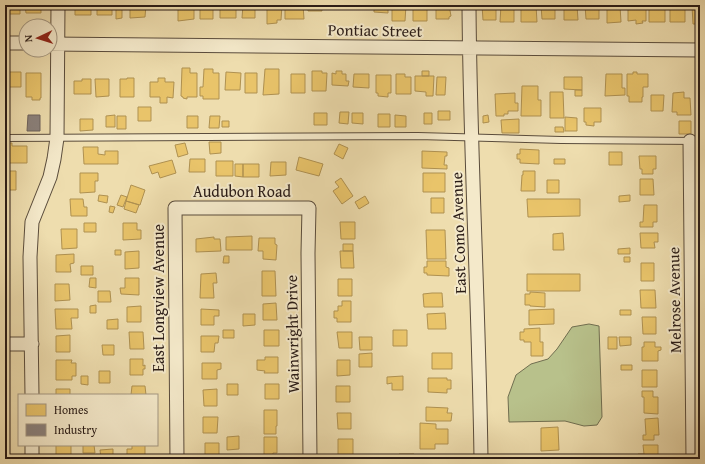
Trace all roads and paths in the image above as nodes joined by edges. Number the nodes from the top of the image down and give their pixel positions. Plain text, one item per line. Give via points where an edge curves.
1 (58, 5) edge
2 (469, 5) edge
3 (57, 18) edge
4 (5, 43) edge
5 (18, 43) edge
6 (58, 44) edge
7 (469, 48) junction
8 (700, 50) edge
9 (54, 58) edge
10 (471, 137) junction
11 (5, 138) edge
12 (57, 138) junction
13 (695, 141) edge
14 (175, 208) joint
15 (309, 208) joint
16 (5, 344) edge
17 (32, 344) junction
18 (32, 394) edge
19 (32, 446) edge
20 (32, 459) edge
21 (177, 459) edge
22 (310, 459) edge
23 (481, 459) edge
24 (693, 459) edge

1 - 3 street
2 - 7 street, East Como Avenue
4 - 5 street
6 - 7 street, Pontiac Street
7 - 8 street, Pontiac Street
7 - 10 street, East Como Avenue
9 - 12 street
10 - 12 lane
10 - 13 lane
10 - 23 street, East Como Avenue
11 - 12 lane
12 - 17 street via 50,177 32,222
13 - 24 street, Melrose Avenue
14 - 15 street, Audubon Road
14 - 21 street, East Longview Avenue
15 - 22 street, Wainwright Drive
16 - 17 street
17 - 18 street
19 - 20 street

